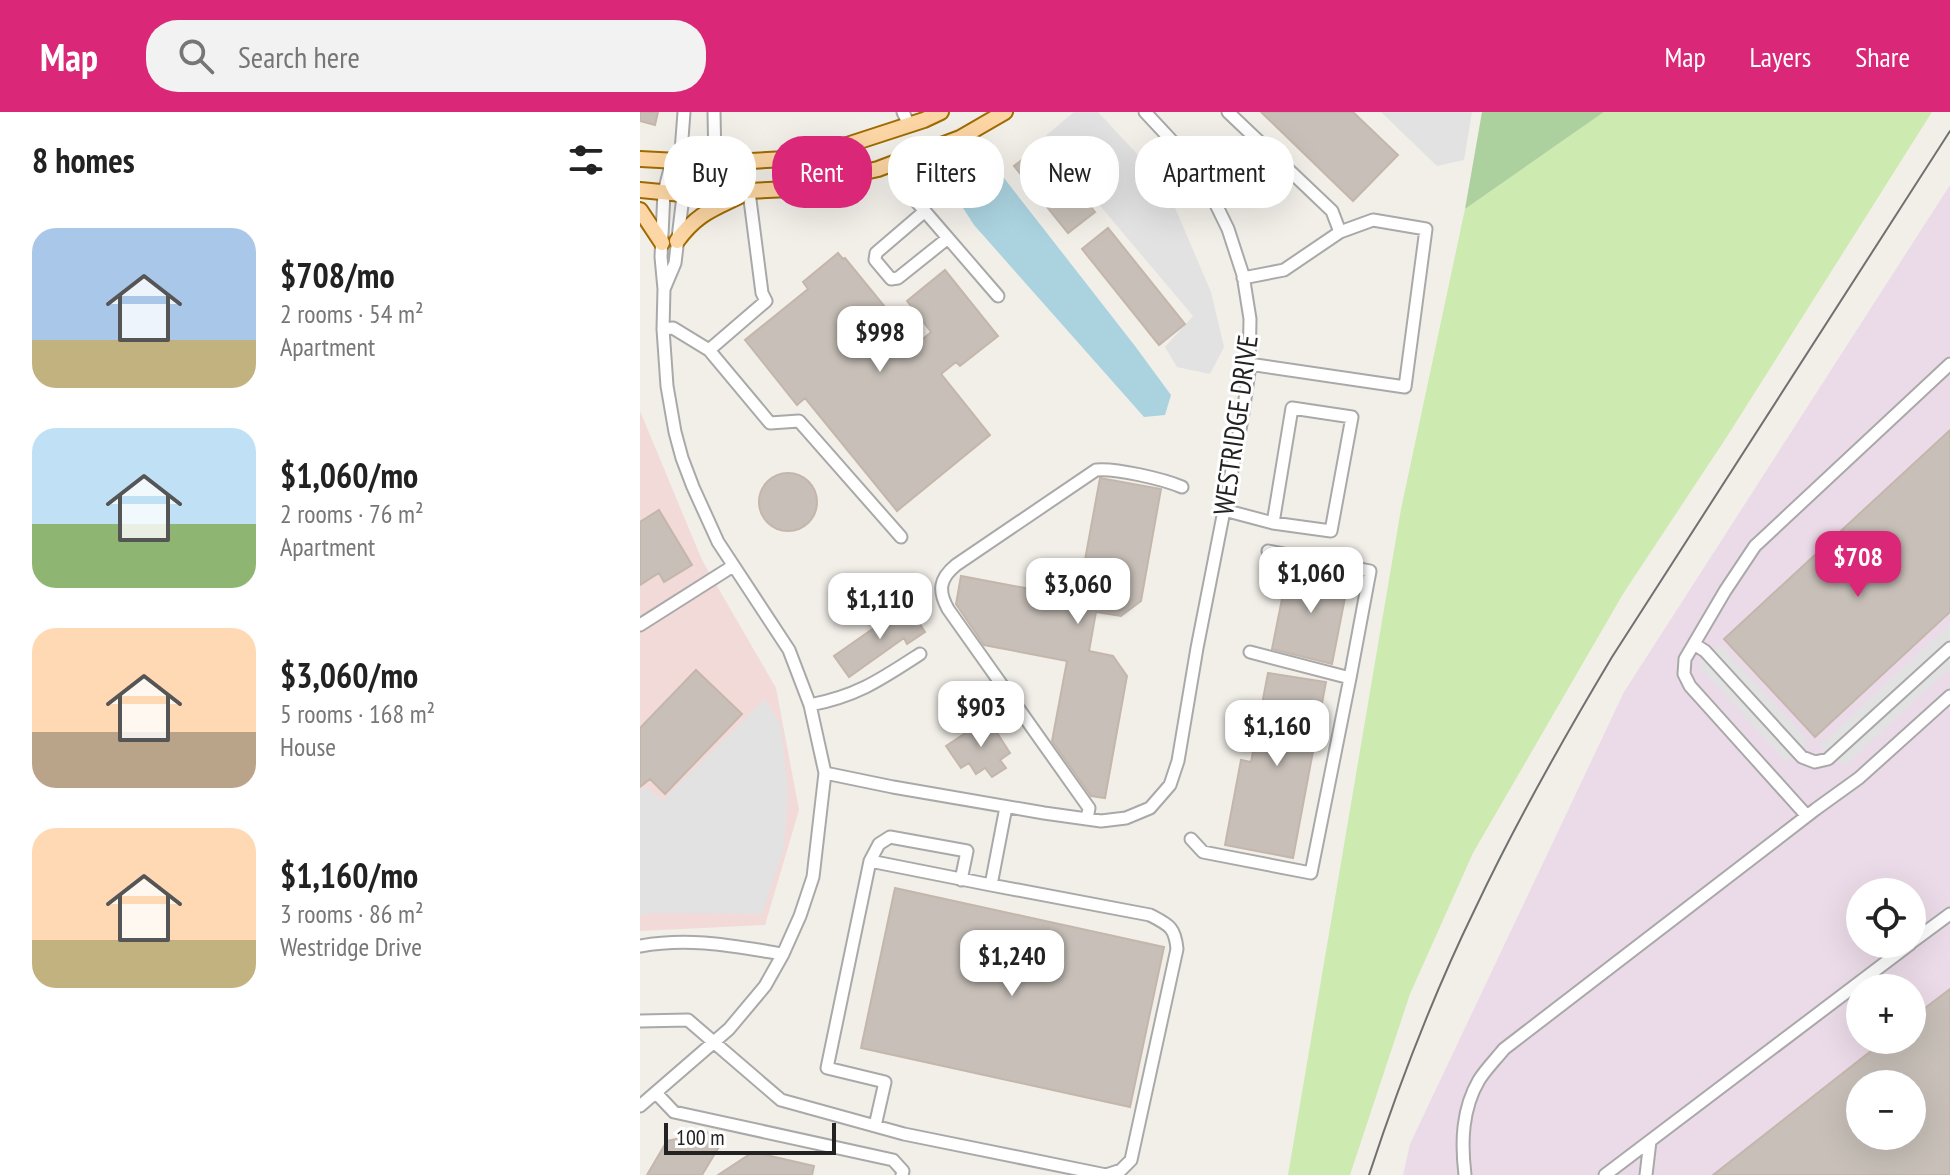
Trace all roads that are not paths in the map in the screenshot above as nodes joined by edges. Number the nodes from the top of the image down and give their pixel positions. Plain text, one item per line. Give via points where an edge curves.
1 (684, 112) edge
2 (714, 112) edge
3 (941, 112) edge
4 (1005, 112) edge
5 (1145, 112) edge
6 (1228, 112) edge
7 (906, 118) edge
8 (682, 136) edge
9 (714, 136) edge
10 (963, 136) edge
11 (1167, 136) edge
12 (1254, 136) edge
13 (640, 159) edge
14 (664, 159) edge
15 (756, 161) edge
16 (888, 165) edge
17 (1294, 175) edge
18 (640, 190) edge
19 (756, 191) edge
20 (664, 192) joint
21 (681, 208) edge
22 (716, 208) edge
23 (751, 208) edge
24 (922, 208) edge
25 (1218, 208) edge
26 (640, 210) edge
27 (925, 211) junction
28 (1340, 232) junction
29 (948, 238) junction
30 (677, 241) junction
31 (662, 243) junction
32 (1243, 278) junction
33 (664, 289) junction
34 (998, 296) dead end
35 (663, 329) junction
36 (709, 350) junction
37 (1249, 364) junction
38 (1950, 364) edge
39 (1182, 487) dead end
40 (1224, 510) junction
41 (1273, 523) junction
42 (901, 537) dead end
43 (1268, 551) dead end
44 (733, 566) junction
45 (640, 625) edge
46 (1694, 644) junction
47 (1950, 648) edge
48 (1250, 652) dead end
49 (920, 654) dead end
50 (1350, 678) junction
51 (1950, 696) edge
52 (810, 705) junction
53 (825, 773) junction
54 (1006, 807) junction
55 (1807, 816) junction
56 (1087, 819) junction
57 (1191, 839) dead end
58 (870, 861) junction
59 (961, 880) junction
60 (991, 885) junction
61 (1950, 914) edge
62 (1926, 932) edge
63 (640, 946) edge
64 (783, 954) junction
65 (1891, 958) edge
66 (640, 1021) edge
67 (714, 1043) junction
68 (656, 1093) junction
69 (640, 1106) edge
70 (875, 1126) junction
71 (1650, 1141) junction
72 (902, 1175) edge
73 (1465, 1175) edge
74 (1605, 1175) edge
75 (1646, 1175) edge

1 - 8 street
2 - 9 street
3 - 7 main road
4 - 10 main road
5 - 11 street, WESTRIDGE DRIVE
6 - 12 street
7 - 15 main road via 844,146
13 - 14 main road
16 - 19 main road via 790,189
17 - 28 street via 1332,211
18 - 20 main road
20 - 31 street
21 - 30 street
22 - 30 main road via 693,221
23 - 36 street via 766,301
24 - 27 street
25 - 32 street, WESTRIDGE DRIVE
26 - 31 main road
27 - 29 street
27 - 29 street via 876,253 875,260 891,279
28 - 32 street via 1284,270
28 - 37 street via 1373,220 1426,229 1405,387
29 - 34 street
30 - 33 street
31 - 33 street
32 - 37 street, WESTRIDGE DRIVE via 1250,319
33 - 35 street
35 - 36 street via 673,328
35 - 44 street via 670,411 682,458
36 - 42 street via 770,423 799,421
37 - 40 street, WESTRIDGE DRIVE
38 - 46 street via 1755,546
39 - 56 street via 1096,470 956,565 942,580 948,609 1089,808
40 - 41 street
40 - 56 street, WESTRIDGE DRIVE via 1170,785 1150,808 1126,818
41 - 41 street via 1331,531 1352,417 1292,408
43 - 50 street via 1370,571
44 - 45 street
44 - 52 street via 789,650
46 - 47 street via 1802,757 1815,762 1828,759
46 - 55 street via 1685,659 1690,686
48 - 50 street
49 - 52 street via 870,686
50 - 57 street via 1311,873 1203,852
51 - 55 street via 1859,778
52 - 53 street
53 - 54 street, WESTRIDGE DRIVE
53 - 64 street via 813,877
54 - 56 street, WESTRIDGE DRIVE
54 - 60 street
55 - 73 street via 1504,1049 1469,1100 1462,1153
58 - 59 street
58 - 59 street via 890,837 967,851
58 - 70 street via 827,1068 885,1082
59 - 60 street
60 - 70 street via 1150,915 1176,933 1177,949 1131,1160 1106,1175
61 - 62 street
63 - 64 street via 707,942
64 - 67 street via 765,986
65 - 71 street
66 - 67 street via 688,1020
67 - 68 street
67 - 70 street via 781,1100
68 - 69 street
68 - 72 street via 674,1112 893,1160
71 - 74 street
71 - 75 street

